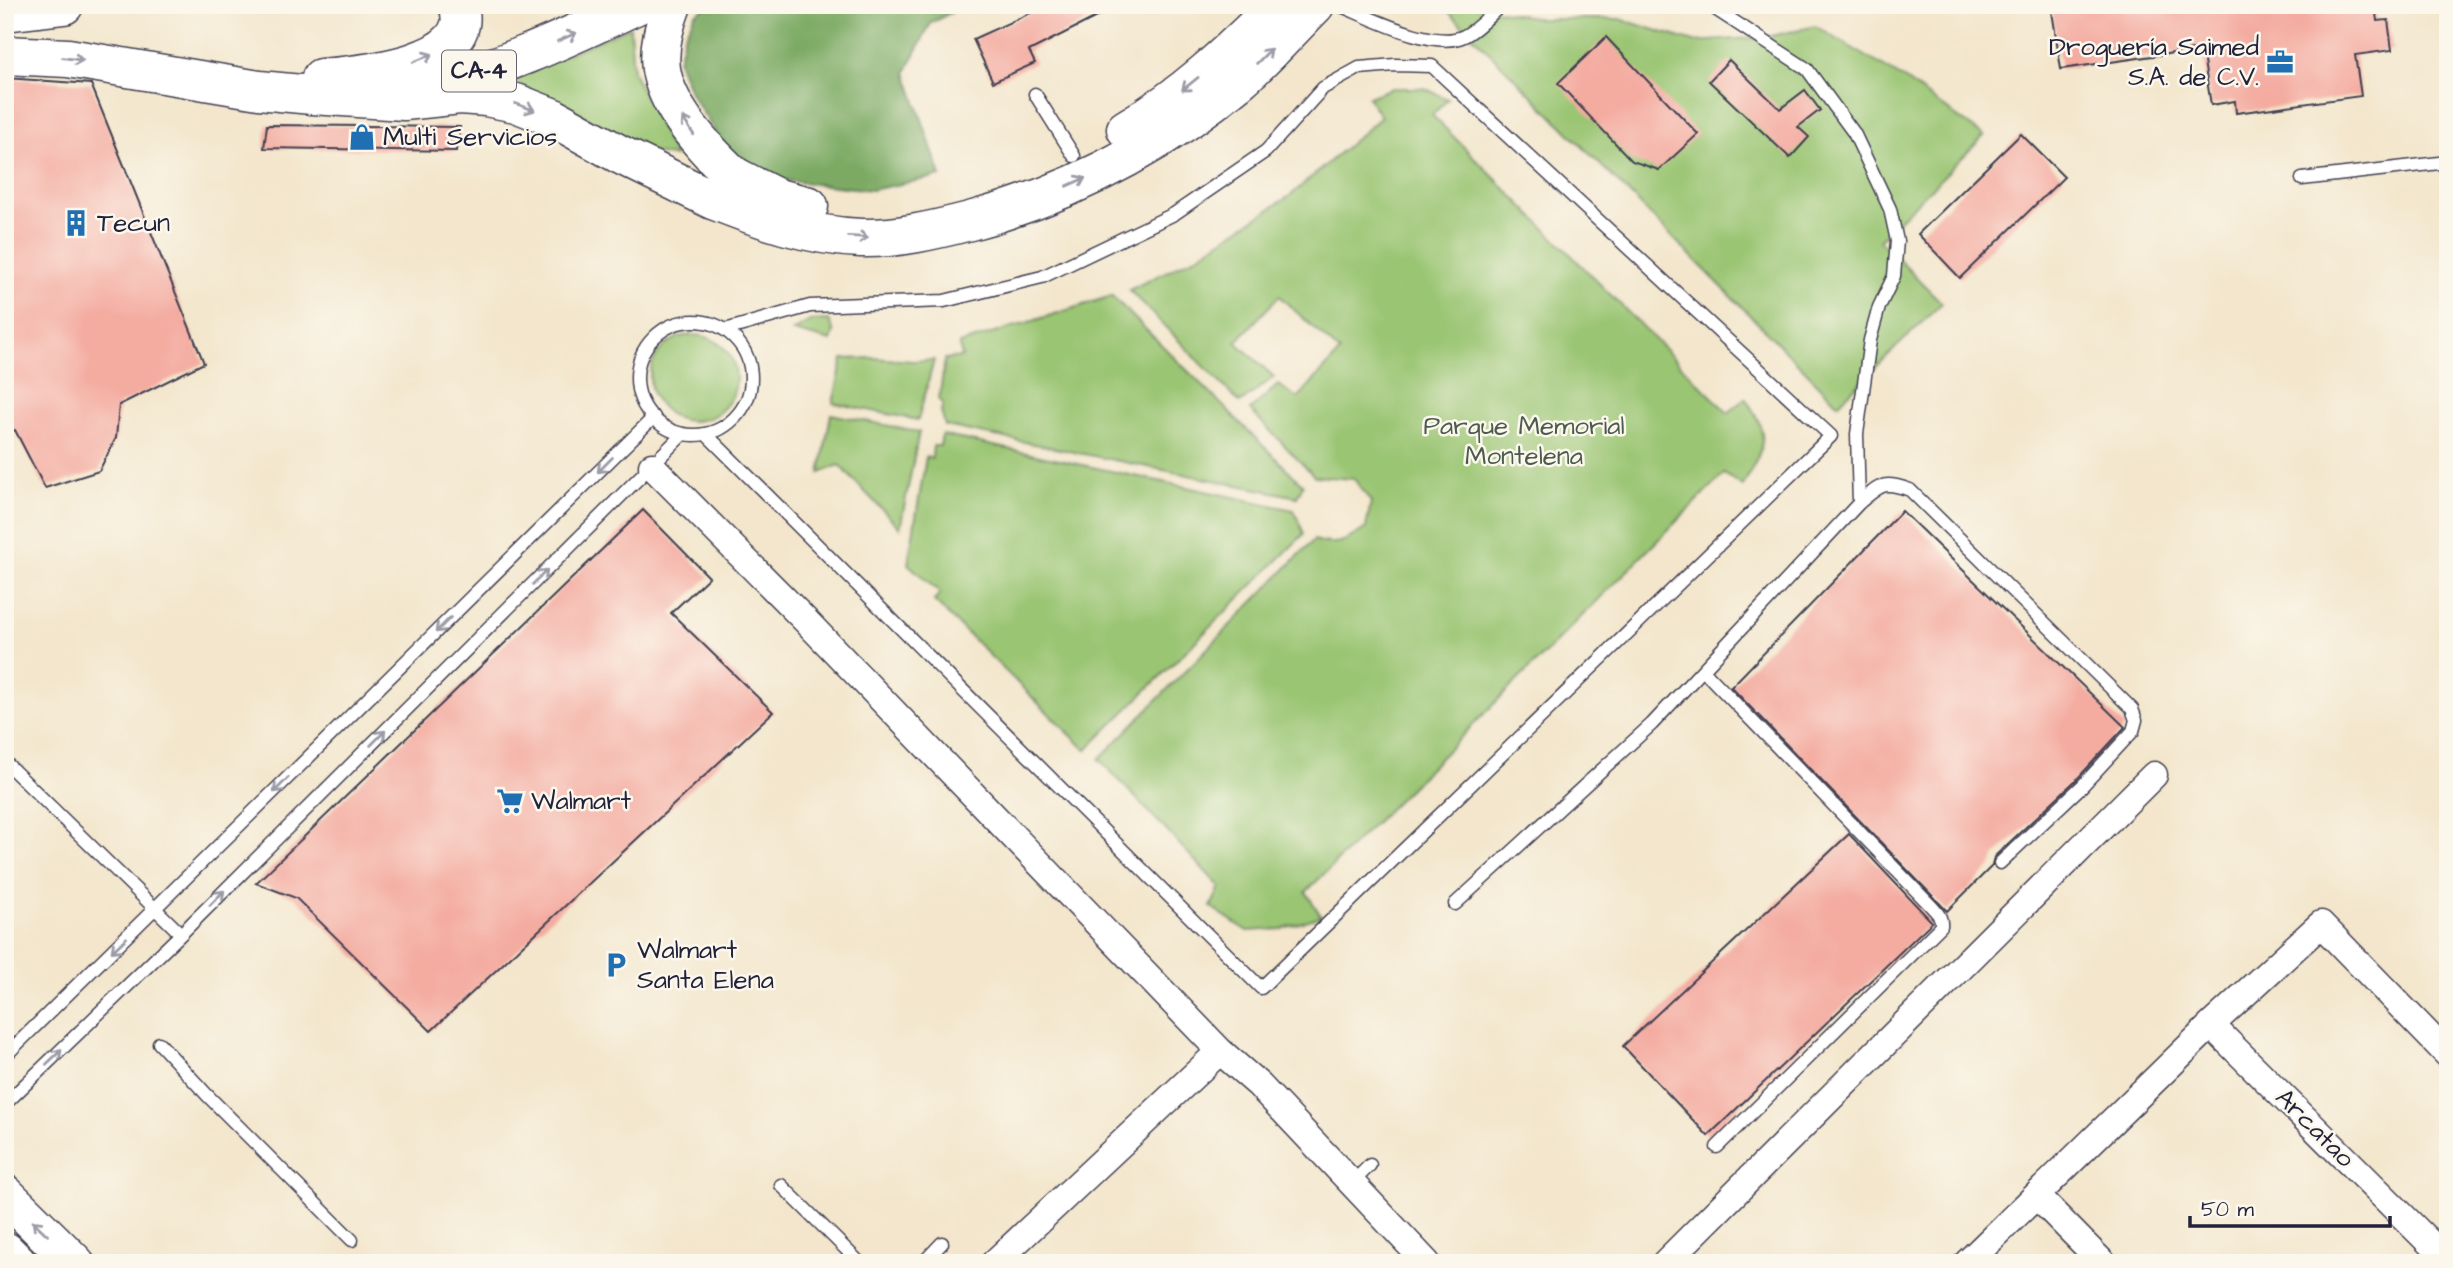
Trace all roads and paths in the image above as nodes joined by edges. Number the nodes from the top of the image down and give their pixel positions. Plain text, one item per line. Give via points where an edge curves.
1 (64, 5) edge
2 (458, 5) edge
3 (637, 5) edge
4 (672, 5) edge
5 (1277, 5) edge
6 (1315, 5) edge
7 (1339, 5) edge
8 (1502, 5) edge
9 (1709, 5) edge
10 (5, 12) edge
11 (5, 55) edge
12 (210, 81) junction
13 (1035, 94) dead end
14 (312, 95) junction
15 (1074, 156) junction
16 (2448, 162) edge
17 (2302, 179) dead end
18 (723, 188) junction
19 (772, 210) junction
20 (725, 330) junction
21 (653, 417) junction
22 (683, 434) junction
23 (706, 434) junction
24 (652, 466) junction
25 (1859, 503) junction
26 (1703, 670) junction
27 (5, 762) edge
28 (2154, 775) dead end
29 (2000, 863) dead end
30 (1455, 904) dead end
31 (155, 910) junction
32 (181, 934) junction
33 (2211, 1025) junction
34 (159, 1043) dead end
35 (1220, 1051) junction
36 (2448, 1055) edge
37 (5, 1056) edge
38 (5, 1104) edge
39 (1717, 1147) dead end
40 (1370, 1165) dead end
41 (1351, 1184) junction
42 (782, 1185) dead end
43 (5, 1194) edge
44 (2037, 1196) junction
45 (352, 1240) dead end
46 (942, 1243) dead end
47 (5, 1251) edge
48 (2448, 1261) edge
49 (17, 1263) edge
50 (75, 1263) edge
51 (860, 1263) edge
52 (923, 1263) edge
53 (994, 1263) edge
54 (1427, 1263) edge
55 (1665, 1263) edge
56 (1967, 1263) edge
57 (2104, 1263) edge

1 - 10 main road
12 -> 2 main road via 314,79 398,67 442,50 456,37
14 -> 3 main road, CA-4 via 369,94 464,78
18 -> 4 main road via 661,71 660,46
5 -> 15 main road via 1152,115
19 -> 6 main road via 809,232 862,238 911,234 1041,198 1125,160 1194,116 1243,78
7 - 8 lane via 1444,41 1464,36
9 - 25 lane via 1807,69 1854,133 1890,209 1897,241 1894,275 1870,340 1857,434
11 -> 12 main road, CA-4 via 68,58
12 - 14 main road, CA-4
13 - 15 lane
14 -> 18 main road via 404,101 460,95 516,103 554,118 618,154
15 - 19 main road via 988,191 932,206 878,213
16 - 17 lane
18 - 19 main road
20 - 21 lane via 708,322 672,325 644,349 636,385
20 - 23 lane via 748,359 752,379 739,414
20 - 23 lane via 810,306 944,301 1042,277 1174,214 1266,151 1323,88 1360,68 1432,66 1831,436 1261,988
21 - 22 lane
21 -> 31 lane
22 - 23 lane
22 - 24 lane
32 -> 24 lane
24 - 35 street
25 - 26 lane
25 - 29 lane via 1890,483 1910,490 2132,709 2133,731
26 - 30 lane via 1652,724
26 - 39 lane via 1941,921 1941,926
27 - 31 lane
28 - 55 street
31 - 32 lane
31 -> 37 lane
38 -> 32 lane
33 - 36 street via 2321,924
33 - 44 street
33 - 48 street, Arcatao
34 - 45 lane
35 - 41 street via 1259,1085
35 - 53 street
40 - 41 lane
41 - 54 street
42 - 51 lane
50 -> 43 main road
44 - 56 street
44 - 57 street
46 - 52 lane
47 - 49 main road

